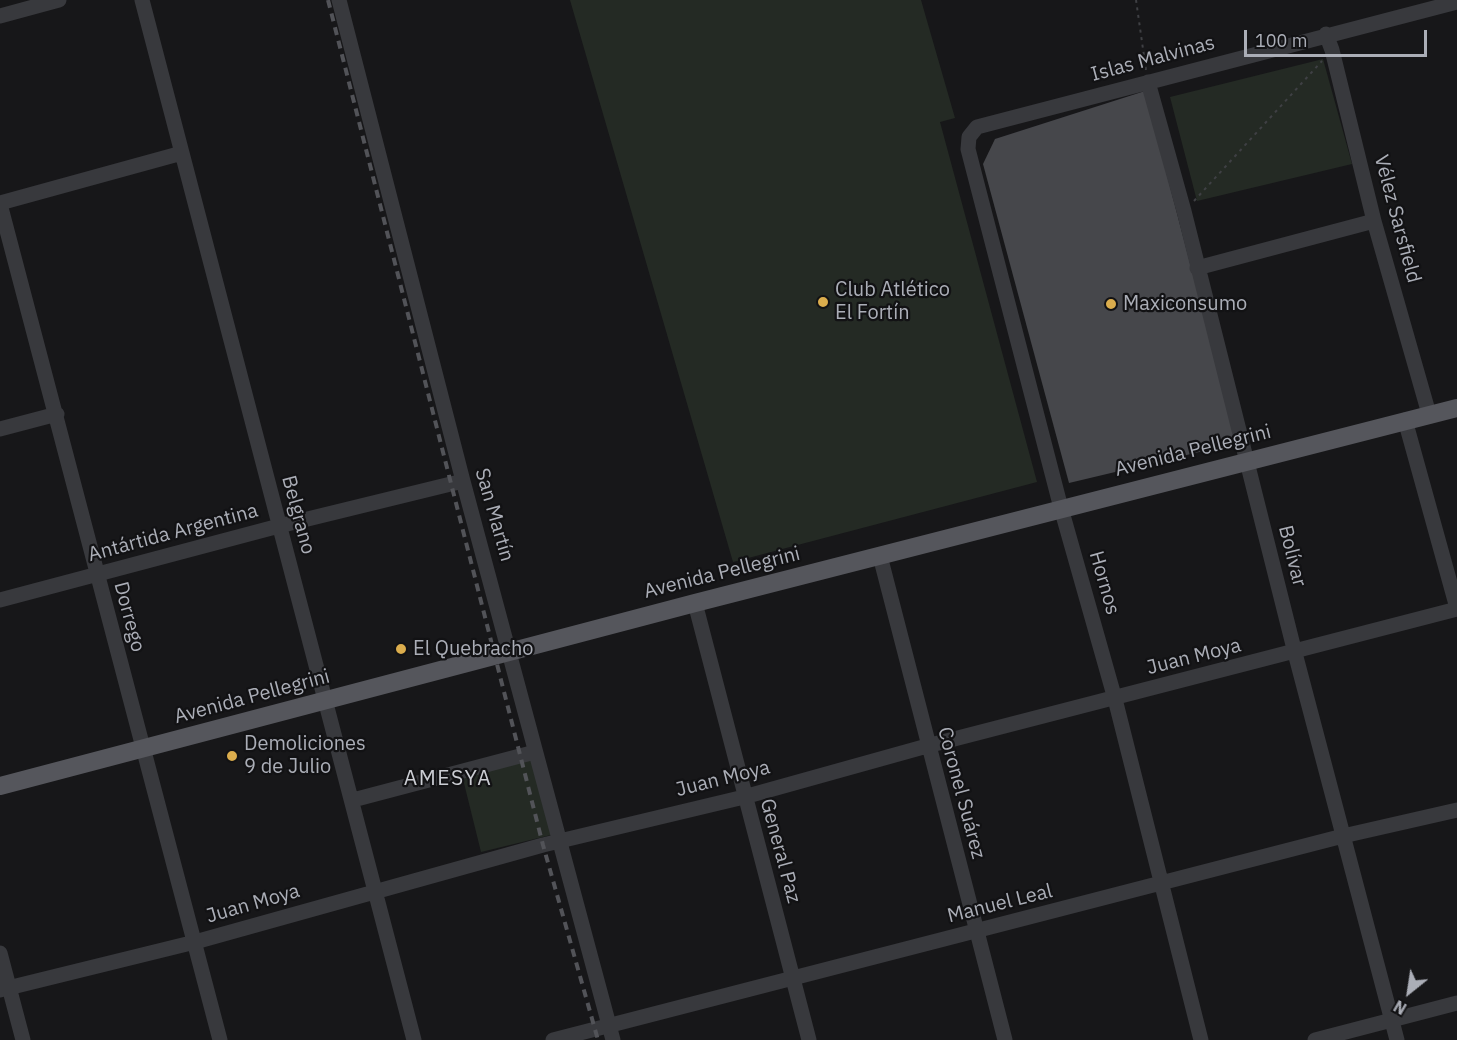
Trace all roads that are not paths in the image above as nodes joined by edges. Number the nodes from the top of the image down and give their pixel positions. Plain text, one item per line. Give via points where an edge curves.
1 (59, 0) edge
2 (142, 0) edge
3 (339, 0) edge
4 (1457, 2) edge
5 (0, 16) edge
6 (1326, 34) junction
7 (1148, 82) junction
8 (969, 137) joint
9 (182, 153) junction
10 (0, 203) edge
11 (1374, 221) junction
12 (1197, 268) junction
13 (1457, 408) edge
14 (57, 414) junction
15 (1429, 414) junction
16 (1405, 420) junction
17 (0, 429) edge
18 (1246, 460) junction
19 (463, 481) junction
20 (1060, 508) junction
21 (279, 526) junction
22 (880, 556) junction
23 (96, 575) junction
24 (0, 600) edge
25 (696, 603) junction
26 (1457, 608) edge
27 (511, 651) junction
28 (1295, 653) junction
29 (1115, 699) junction
30 (326, 700) junction
31 (927, 746) junction
32 (143, 748) junction
33 (535, 752) junction
34 (0, 786) edge
35 (744, 797) junction
36 (353, 800) junction
37 (1457, 810) edge
38 (1343, 836) junction
39 (560, 841) junction
40 (1161, 885) junction
41 (375, 891) junction
42 (976, 931) junction
43 (195, 942) junction
44 (0, 952) edge
45 (792, 979) junction
46 (5, 989) edge
47 (1457, 1003) edge
48 (1392, 1020) junction
49 (612, 1033) edge
50 (23, 1040) edge
51 (220, 1040) edge
52 (414, 1040) edge
53 (553, 1040) edge
54 (808, 1040) edge
55 (1005, 1040) edge
56 (1201, 1040) edge
57 (1315, 1040) edge
58 (1397, 1040) edge

1 - 5 street
2 - 9 street, Belgrano
3 - 19 street, San Martín
4 - 6 street, Islas Malvinas
6 - 7 street, Islas Malvinas
6 - 11 street, Vélez Sarsfield
7 - 8 street, Islas Malvinas via 976,127
7 - 12 street, Bolívar
8 - 20 street, Hornos via 968,149
9 - 10 street
9 - 21 street, Belgrano
10 - 14 street, Dorrego
11 - 12 street
11 - 15 street, Vélez Sarsfield
12 - 18 street, Bolívar
13 - 15 main road, Avenida Pellegrini
14 - 17 street
14 - 23 street, Dorrego
15 - 16 main road, Avenida Pellegrini
16 - 18 main road, Avenida Pellegrini
16 - 26 street
18 - 20 main road, Avenida Pellegrini
18 - 28 street, Bolívar
19 - 21 street, Antártida Argentina
19 - 27 street, San Martín
20 - 22 main road, Avenida Pellegrini
20 - 29 street, Hornos
21 - 23 street, Antártida Argentina
21 - 30 street, Belgrano
22 - 25 main road, Avenida Pellegrini
22 - 31 street, Coronel Suárez
23 - 24 street, Antártida Argentina
23 - 32 street, Dorrego
25 - 27 main road, Avenida Pellegrini
25 - 35 street, General Paz
26 - 28 street, Juan Moya
27 - 30 main road, Avenida Pellegrini
27 - 33 street, San Martín
28 - 29 street, Juan Moya
28 - 38 street, Bolívar
29 - 31 street, Juan Moya
29 - 40 street, Hornos
30 - 32 main road, Avenida Pellegrini
30 - 36 street, Belgrano
31 - 35 street, Juan Moya
31 - 42 street, Coronel Suárez
32 - 34 main road, Avenida Pellegrini
32 - 43 street, Dorrego
33 - 36 street
33 - 39 street, San Martín
35 - 39 street, Juan Moya
35 - 45 street, General Paz
36 - 41 street, Belgrano
37 - 38 street, Manuel Leal
38 - 40 street, Manuel Leal
38 - 48 street, Bolívar
39 - 41 street, Juan Moya
39 - 49 street, San Martín
40 - 42 street, Manuel Leal
40 - 56 street, Hornos
41 - 43 street, Juan Moya
41 - 52 street, Belgrano
42 - 45 street, Manuel Leal
42 - 55 street, Coronel Suárez
43 - 46 street, Juan Moya
43 - 51 street, Dorrego
44 - 46 street
45 - 49 street, Manuel Leal
45 - 54 street, General Paz
46 - 50 street
47 - 48 street
48 - 57 street
48 - 58 street, Bolívar
49 - 53 street, Manuel Leal

